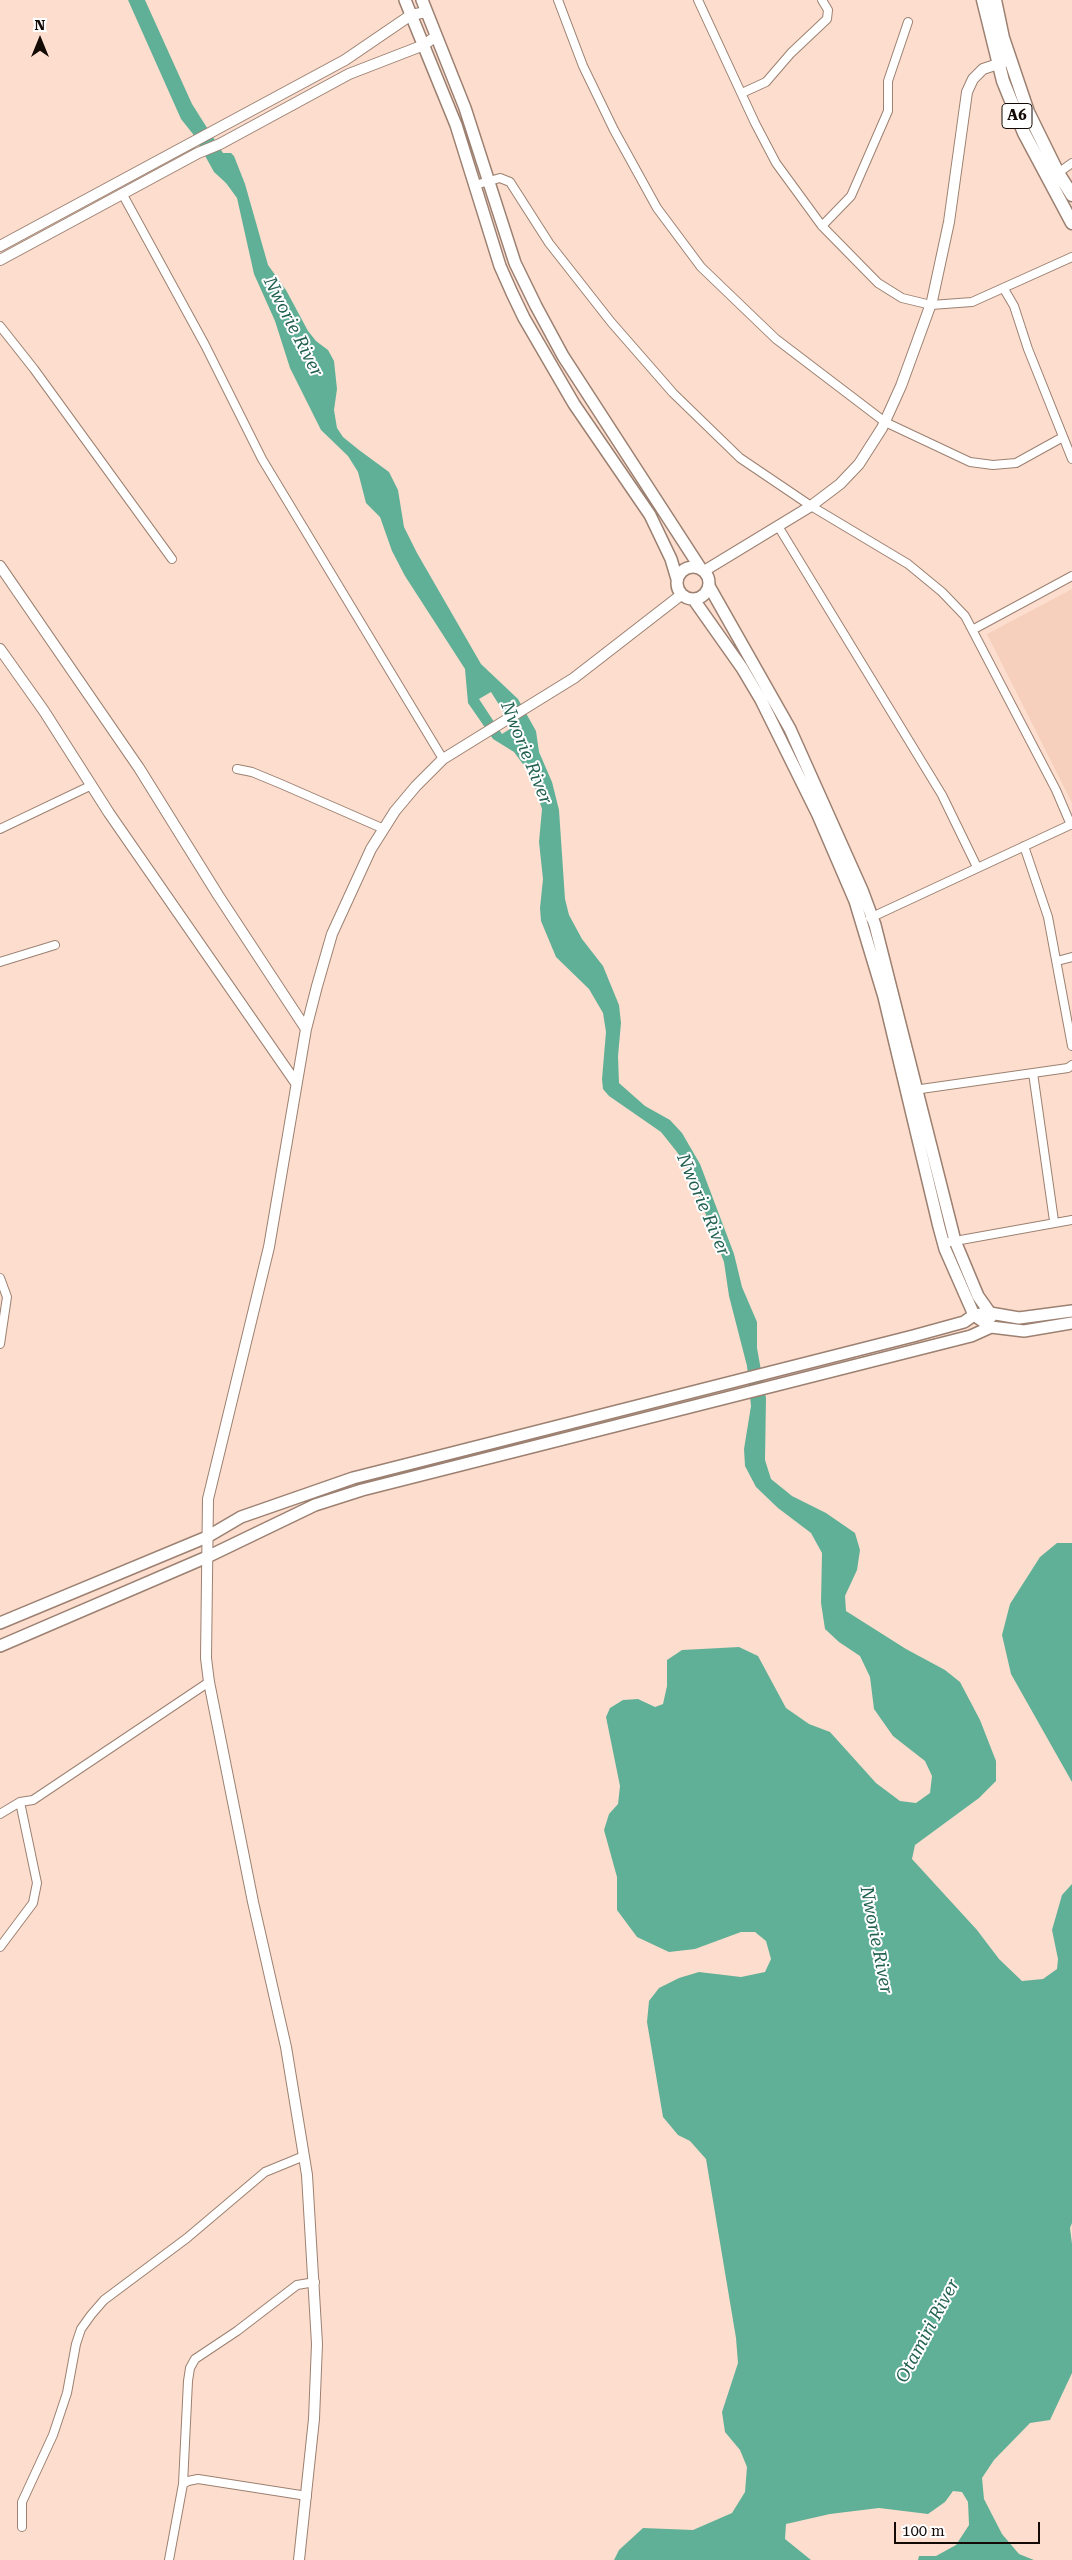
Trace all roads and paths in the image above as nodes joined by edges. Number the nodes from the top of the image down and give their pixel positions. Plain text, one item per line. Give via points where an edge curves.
1 (405, 0) edge
2 (422, 0) edge
3 (558, 0) edge
4 (698, 0) edge
5 (822, 0) edge
6 (983, 0) edge
7 (995, 0) edge
8 (426, 12) junction
9 (411, 15) junction
10 (908, 22) dead end
11 (436, 36) junction
12 (424, 45) junction
13 (1003, 62) junction
14 (742, 94) junction
15 (1072, 163) edge
16 (1058, 173) junction
17 (490, 180) junction
18 (475, 185) junction
19 (123, 195) junction
20 (1072, 195) edge
21 (1072, 223) edge
22 (822, 226) junction
23 (0, 246) edge
24 (1072, 257) edge
25 (0, 260) edge
26 (1004, 289) junction
27 (930, 305) junction
28 (0, 326) edge
29 (885, 422) junction
30 (1063, 437) junction
31 (1072, 459) edge
32 (811, 506) junction
33 (778, 526) junction
34 (172, 559) dead end
35 (0, 566) edge
36 (702, 570) junction
37 (1072, 576) edge
38 (677, 579) junction
39 (709, 586) junction
40 (681, 595) junction
41 (694, 600) junction
42 (974, 630) junction
43 (0, 649) edge
44 (443, 759) junction
45 (236, 769) dead end
46 (92, 785) junction
47 (1072, 824) edge
48 (0, 829) edge
49 (384, 829) junction
50 (1024, 846) junction
51 (977, 867) junction
52 (867, 919) junction
53 (55, 945) dead end
54 (1072, 957) edge
55 (1057, 961) junction
56 (0, 962) edge
57 (306, 1029) junction
58 (1072, 1046) edge
59 (1072, 1065) edge
60 (1033, 1074) junction
61 (296, 1083) junction
62 (911, 1090) junction
63 (1072, 1220) edge
64 (1054, 1221) junction
65 (949, 1242) junction
66 (0, 1278) edge
67 (1072, 1311) edge
68 (990, 1313) junction
69 (974, 1315) junction
70 (1072, 1322) edge
71 (991, 1327) junction
72 (0, 1344) edge
73 (207, 1537) junction
74 (207, 1557) junction
75 (0, 1623) edge
76 (0, 1646) edge
77 (209, 1682) junction
78 (20, 1802) junction
79 (0, 1814) edge
80 (0, 1947) edge
81 (304, 2156) junction
82 (315, 2282) junction
83 (183, 2484) junction
84 (307, 2496) junction
85 (22, 2527) dead end
86 (169, 2560) edge
87 (299, 2560) edge

1 - 9 main road
2 - 8 main road
3 - 29 street via 583,66 614,130 677,238 701,267 776,339
4 - 14 street
5 - 14 street via 828,10 827,19 790,52 766,82
6 - 13 highway, A6
7 - 13 highway, A6
8 - 9 street
8 - 11 main road
9 - 12 main road
9 - 23 street via 345,60
10 - 22 street via 888,81 888,111 851,196
11 - 12 street
11 - 17 main road
12 - 18 main road via 456,125
12 - 19 street via 349,74 220,144 198,152
13 - 16 highway, A6
13 - 21 highway, A6 via 1024,133
13 - 27 street via 982,69 966,92 949,222
14 - 22 street via 776,163
15 - 16 street
16 - 20 highway, A6
17 - 18 street
17 - 32 street via 500,178 510,182 549,242 611,322 673,392 748,464
17 - 36 main road via 516,263 563,356
18 - 38 main road via 500,266 524,318 574,404 650,515
19 - 25 street
19 - 44 street via 205,345 262,460
22 - 27 street via 878,283 902,298
24 - 26 street
26 - 27 street via 972,302
26 - 30 street via 1014,306
27 - 29 street
28 - 34 street
29 - 30 street via 970,462 993,465 1016,463
29 - 32 street via 859,464 840,484
30 - 31 street
32 - 33 street
32 - 42 street via 918,571 965,616
33 - 36 street
33 - 51 street via 942,795
35 - 57 street via 139,768
36 - 38 main road via 688,568
36 - 39 main road
37 - 42 street
38 - 40 main road
39 - 41 main road via 704,596
39 - 52 main road via 790,729 812,776
40 - 41 main road
40 - 44 street via 574,678
41 - 52 main road via 761,700
42 - 47 street
43 - 46 street
44 - 49 street via 416,786
45 - 49 street via 282,784
46 - 48 street
46 - 61 street
47 - 50 street
49 - 57 street via 352,886 332,934
50 - 51 street
50 - 55 street via 1044,899
51 - 52 street
52 - 62 main road via 884,997
53 - 56 street
54 - 55 street
55 - 58 street
57 - 61 street
59 - 60 street
60 - 62 street
60 - 64 street
61 - 73 street via 269,1246 208,1499
62 - 65 main road
63 - 64 street
64 - 65 street
65 - 68 main road
65 - 69 main road
66 - 72 street via 7,1296
67 - 68 main road via 1019,1318
68 - 69 main road
68 - 71 main road
69 - 71 main road
69 - 73 main road via 964,1322 353,1478 241,1517
70 - 71 main road via 1024,1331
71 - 74 main road via 971,1336 362,1490 315,1505
73 - 74 street
73 - 75 main road
74 - 76 main road
74 - 77 street via 206,1658
77 - 78 street via 32,1800
77 - 81 street via 286,2047
78 - 79 street
78 - 80 street via 37,1883 33,1903
81 - 82 street
81 - 85 street via 265,2172 187,2238 104,2300 91,2315 76,2344 67,2393 53,2435 22,2502
82 - 83 street via 298,2285 195,2359 188,2381
82 - 84 street via 317,2344
83 - 84 street via 198,2479
83 - 86 street
84 - 87 street

